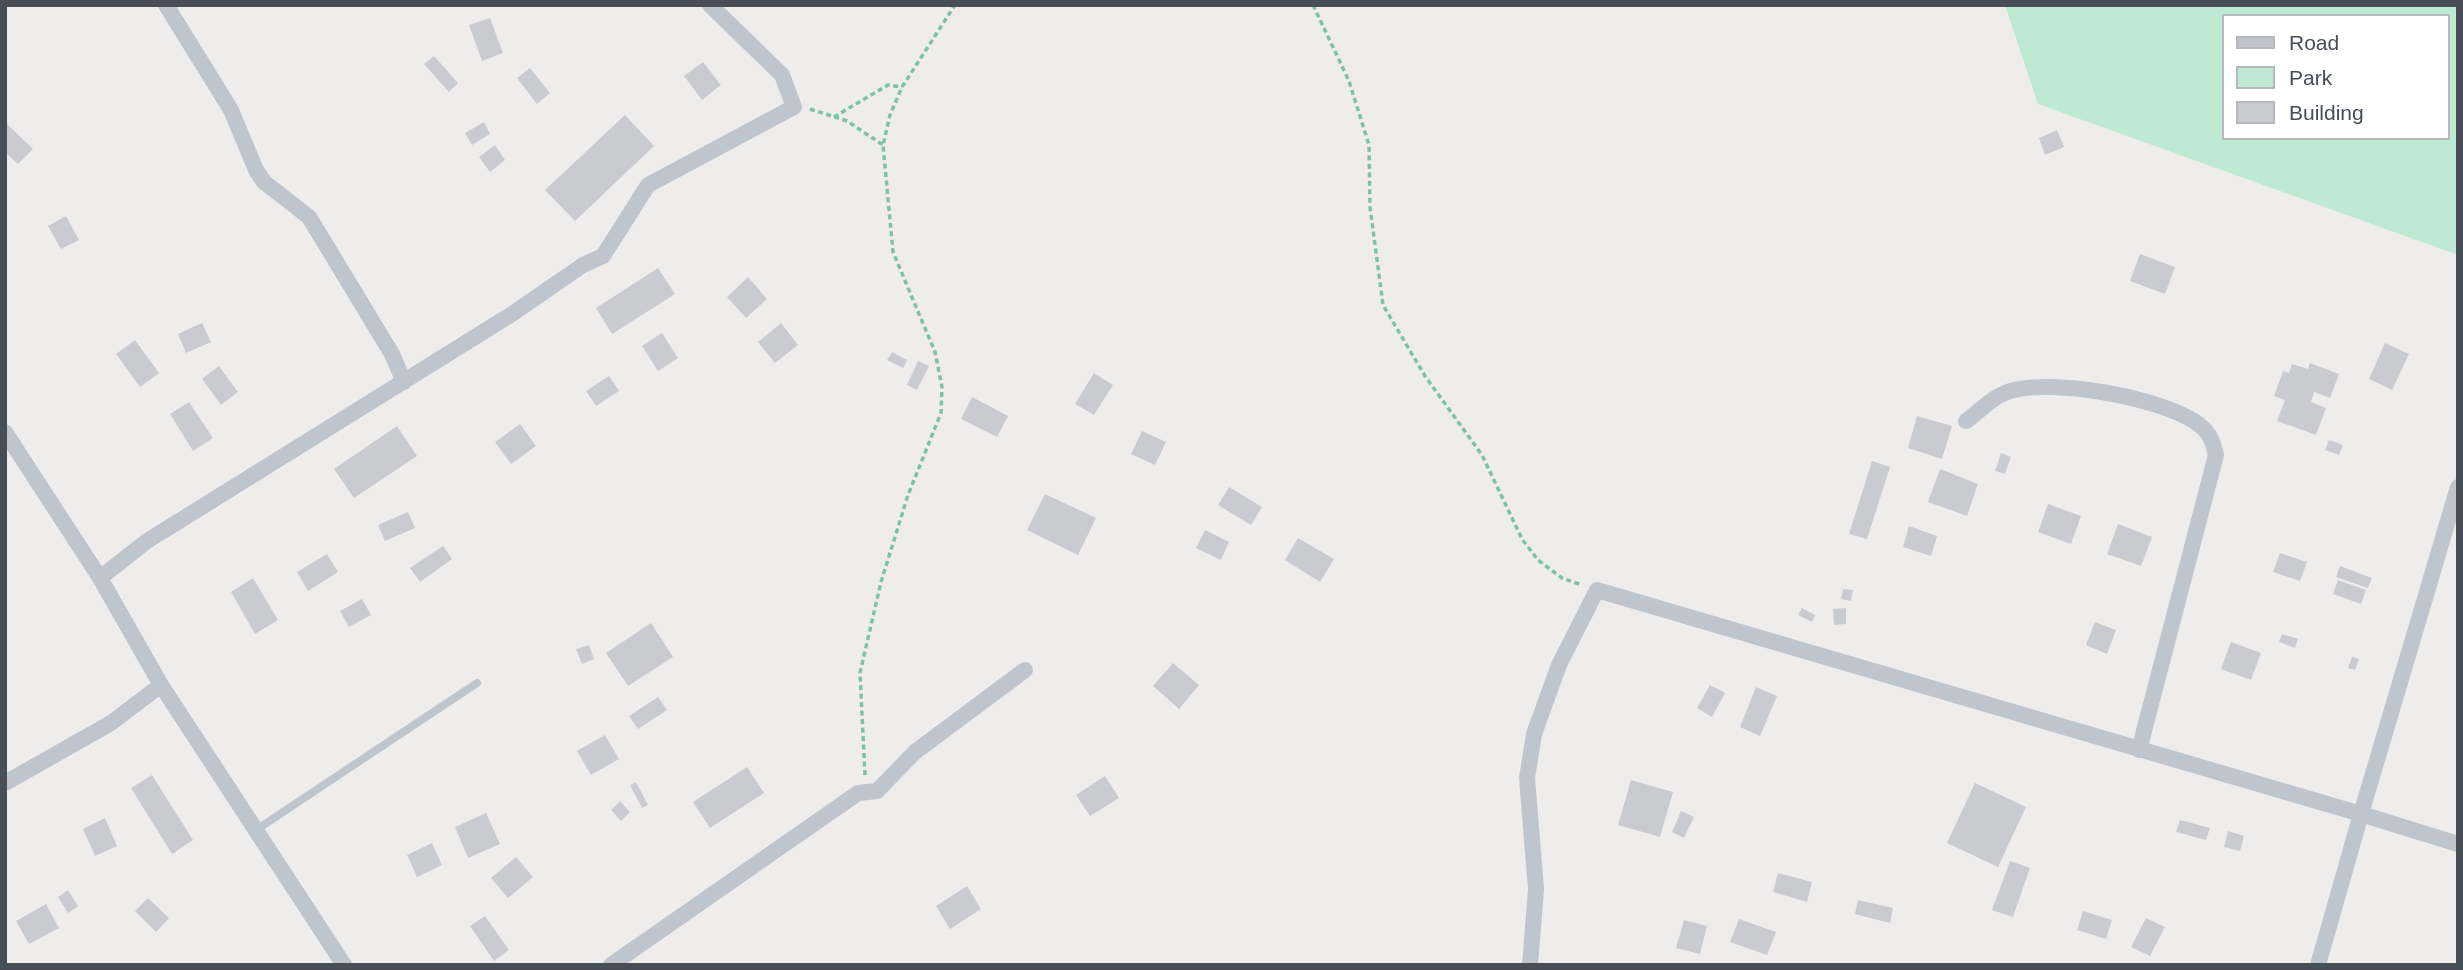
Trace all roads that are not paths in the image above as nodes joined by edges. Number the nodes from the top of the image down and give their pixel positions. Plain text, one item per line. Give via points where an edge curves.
1 (166, 5) edge
2 (710, 5) edge
3 (404, 382) junction
4 (1966, 422) dead end
5 (5, 432) edge
6 (2458, 487) edge
7 (100, 578) junction
8 (1026, 670) dead end
9 (477, 683) dead end
10 (161, 685) junction
11 (2139, 750) junction
12 (5, 783) edge
13 (2361, 814) junction
14 (256, 830) junction
15 (2458, 844) edge
16 (344, 965) edge
17 (611, 965) edge
18 (1530, 965) edge
19 (2318, 965) edge

1 - 3 street via 231,110 256,170 264,182 309,217 392,354
2 - 3 street via 782,75 794,107 648,185 603,256
3 - 7 street via 147,541
4 - 11 street via 2005,393 2067,386 2142,400 2200,425 2212,438 2216,455
5 - 7 street
6 - 13 street
7 - 10 street
8 - 17 street via 915,752 877,791 858,793
9 - 14 lane
10 - 12 street via 111,723
10 - 14 street
11 - 13 street
11 - 18 street via 1597,590 1559,665 1534,734 1527,778 1536,890
13 - 15 street
13 - 19 street
14 - 16 street

